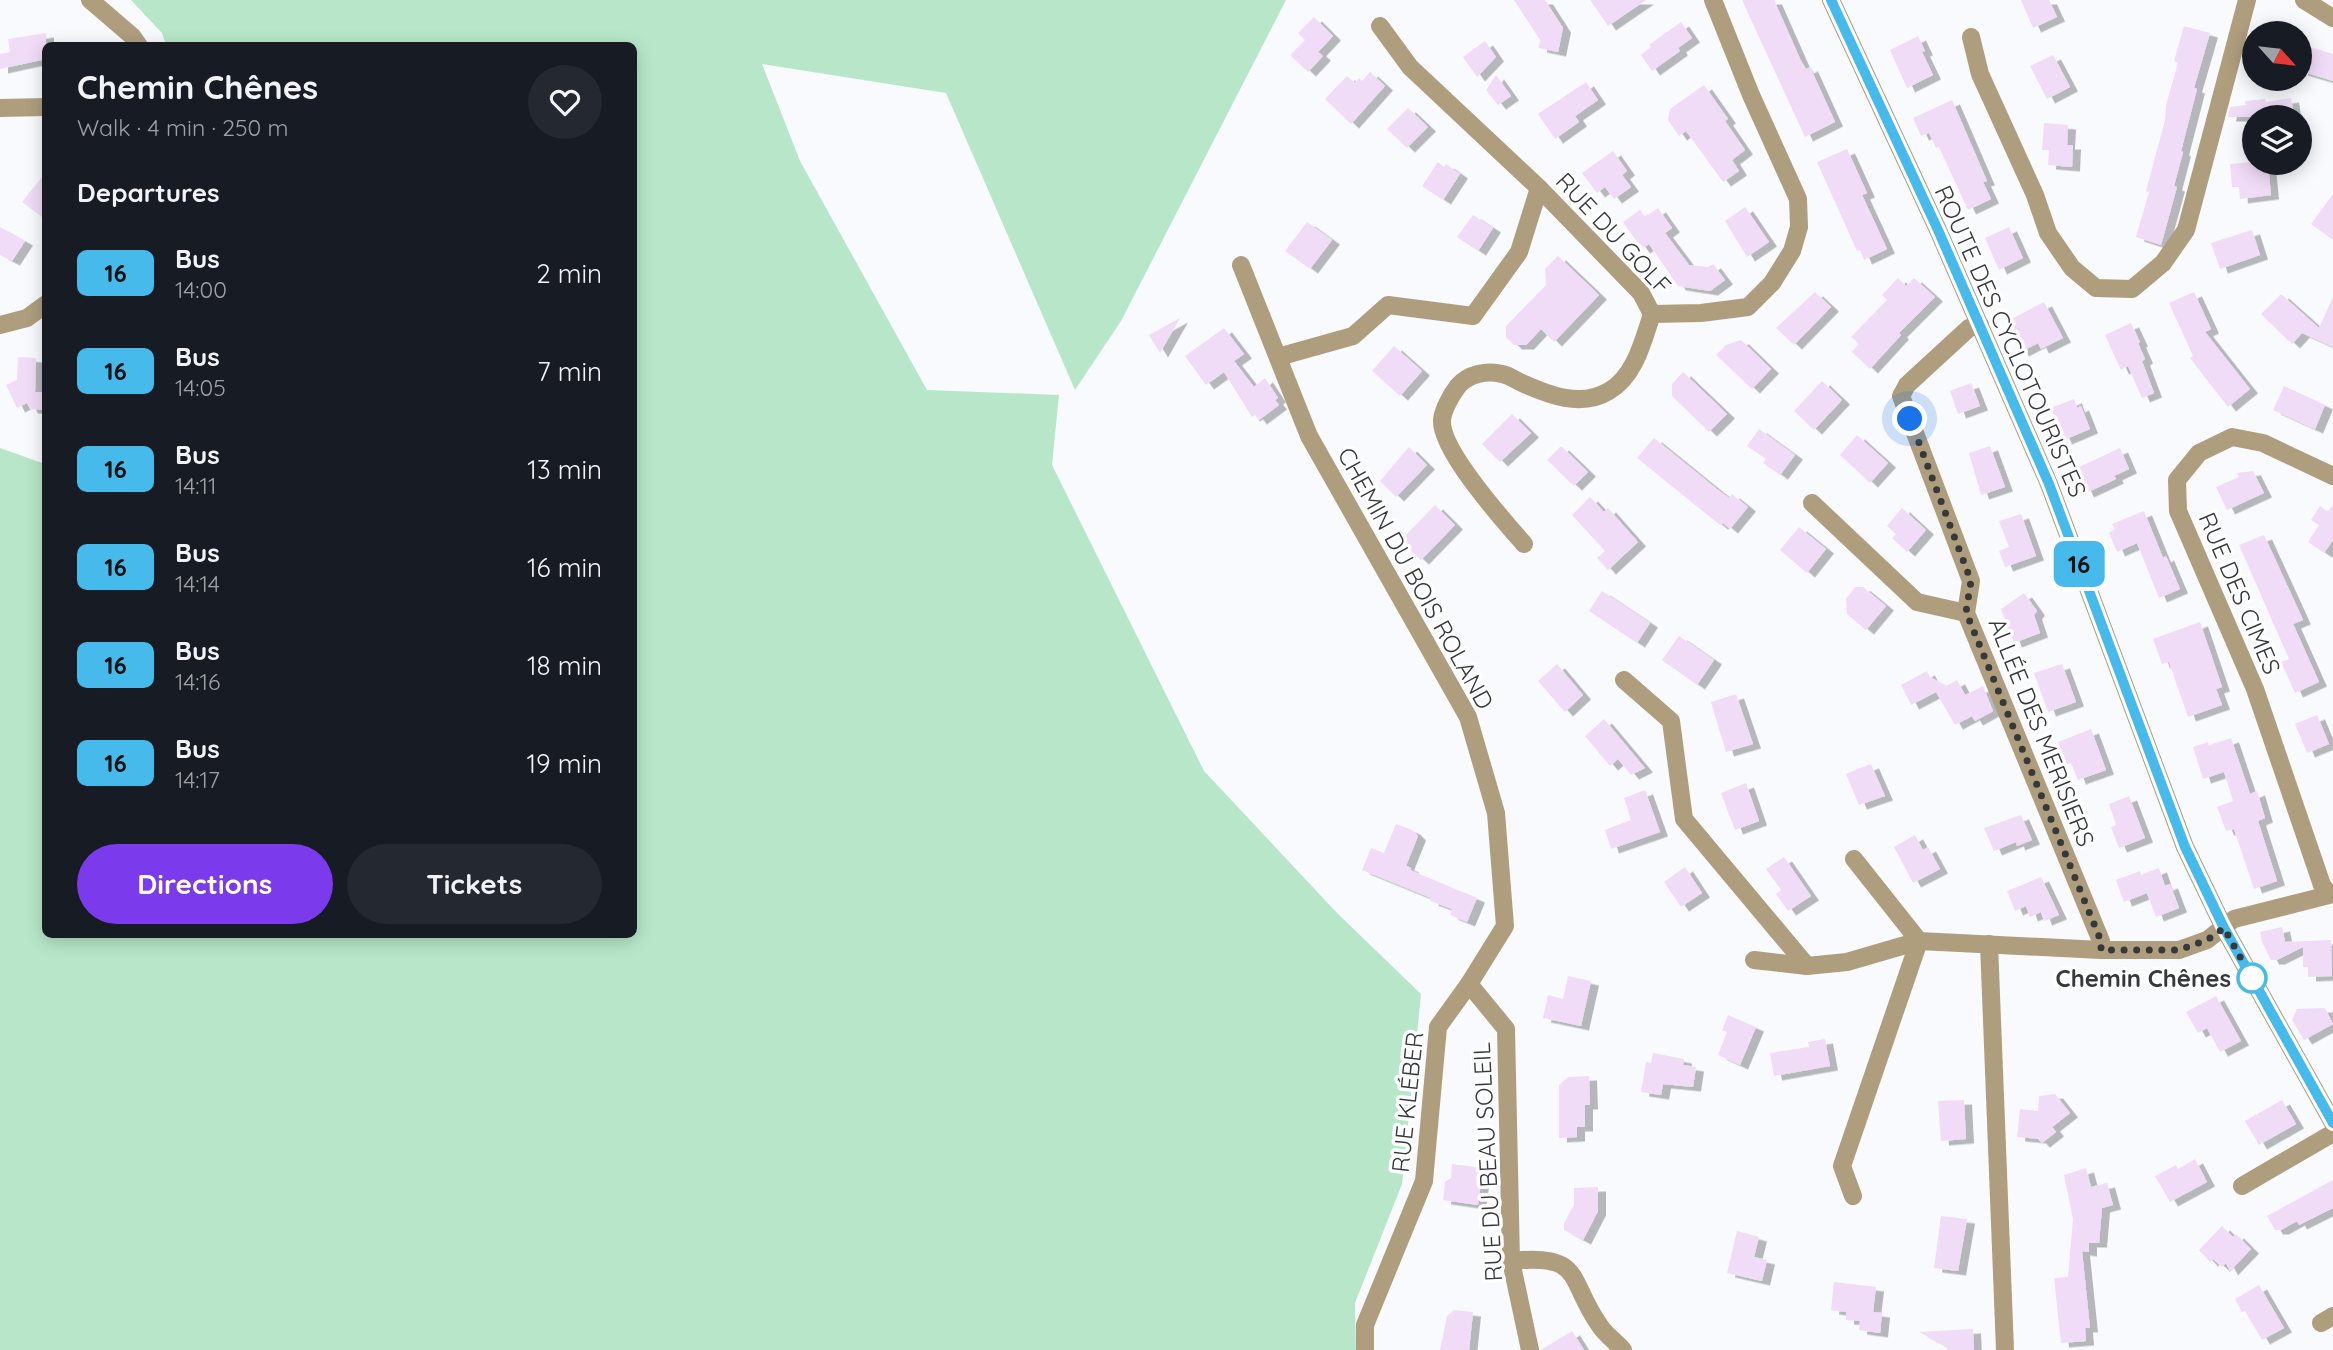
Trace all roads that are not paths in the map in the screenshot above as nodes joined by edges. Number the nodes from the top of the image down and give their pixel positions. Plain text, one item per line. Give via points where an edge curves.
1 (90, 0) edge
2 (1713, 0) edge
3 (1831, 0) edge
4 (2247, 0) edge
5 (2304, 0) edge
6 (2333, 18) edge
7 (1380, 26) dead end
8 (1971, 37) dead end
9 (136, 42) edge
10 (42, 107) edge
11 (0, 108) edge
12 (1539, 188) junction
13 (1241, 265) dead end
14 (42, 307) edge
15 (1652, 314) junction
16 (0, 325) edge
17 (1980, 325) junction
18 (1279, 357) junction
19 (2333, 476) edge
20 (1812, 503) dead end
21 (1524, 544) dead end
22 (1966, 612) junction
23 (1624, 680) dead end
24 (1854, 859) dead end
25 (2331, 894) edge
26 (1505, 926) joint
27 (2224, 928) junction
28 (1919, 941) junction
29 (1989, 944) junction
30 (2101, 950) junction
31 (1754, 960) dead end
32 (1807, 966) junction
33 (1469, 984) junction
34 (2333, 1123) edge
35 (2333, 1133) edge
36 (2242, 1185) dead end
37 (1853, 1196) dead end
38 (1511, 1261) junction
39 (1365, 1350) edge
40 (1530, 1350) edge
41 (1623, 1350) edge
42 (2005, 1350) edge

1 - 9 street
2 - 15 street, RUE DU GOLF via 1798,199 1799,227 1792,251 1772,283 1748,307
3 - 17 street, ROUTE DES CYCLOTOURISTES
4 - 8 street via 2186,230 2163,263 2132,289 2096,288 2072,268 2048,233 1980,74
5 - 6 street
7 - 12 street, RUE DU GOLF via 1410,67
10 - 11 street
12 - 15 street, RUE DU GOLF via 1641,293
12 - 18 street via 1519,252 1474,316 1388,305 1353,336
13 - 18 street, CHEMIN DU BOIS ROLAND
14 - 16 street via 27,318
15 - 21 street via 1640,351 1623,380 1607,392 1586,400 1563,398 1502,373 1477,373 1459,384 1449,401 1442,420 1463,468
17 - 22 street, ALLÉE DES MERISIERS via 1969,328 1907,385 1901,396 1971,581
17 - 27 street, ROUTE DES CYCLOTOURISTES via 2049,484 2185,847
18 - 26 street, CHEMIN DU BOIS ROLAND via 1309,436 1468,717 1496,813
19 - 25 street, RUE DES CIMES via 2263,443 2232,437 2199,453 2177,480 2178,511 2255,689 2322,885
20 - 22 street via 1917,602
22 - 30 street, ALLÉE DES MERISIERS
23 - 32 street via 1671,721 1684,819
24 - 28 street
25 - 27 street via 2234,919
26 - 33 street, RUE KLÉBER
27 - 30 street via 2179,950
27 - 34 street, ROUTE DES CYCLOTOURISTES
28 - 29 street
28 - 32 street via 1847,962
28 - 37 street via 1842,1166
29 - 30 street
29 - 42 street
31 - 32 street
33 - 38 street, RUE DU BEAU SOLEIL via 1506,1028
33 - 39 street, RUE KLÉBER via 1438,1027 1424,1181 1365,1325
35 - 36 street
38 - 40 street, RUE DU BEAU SOLEIL
38 - 41 street via 1541,1258 1558,1262 1573,1274 1600,1327

